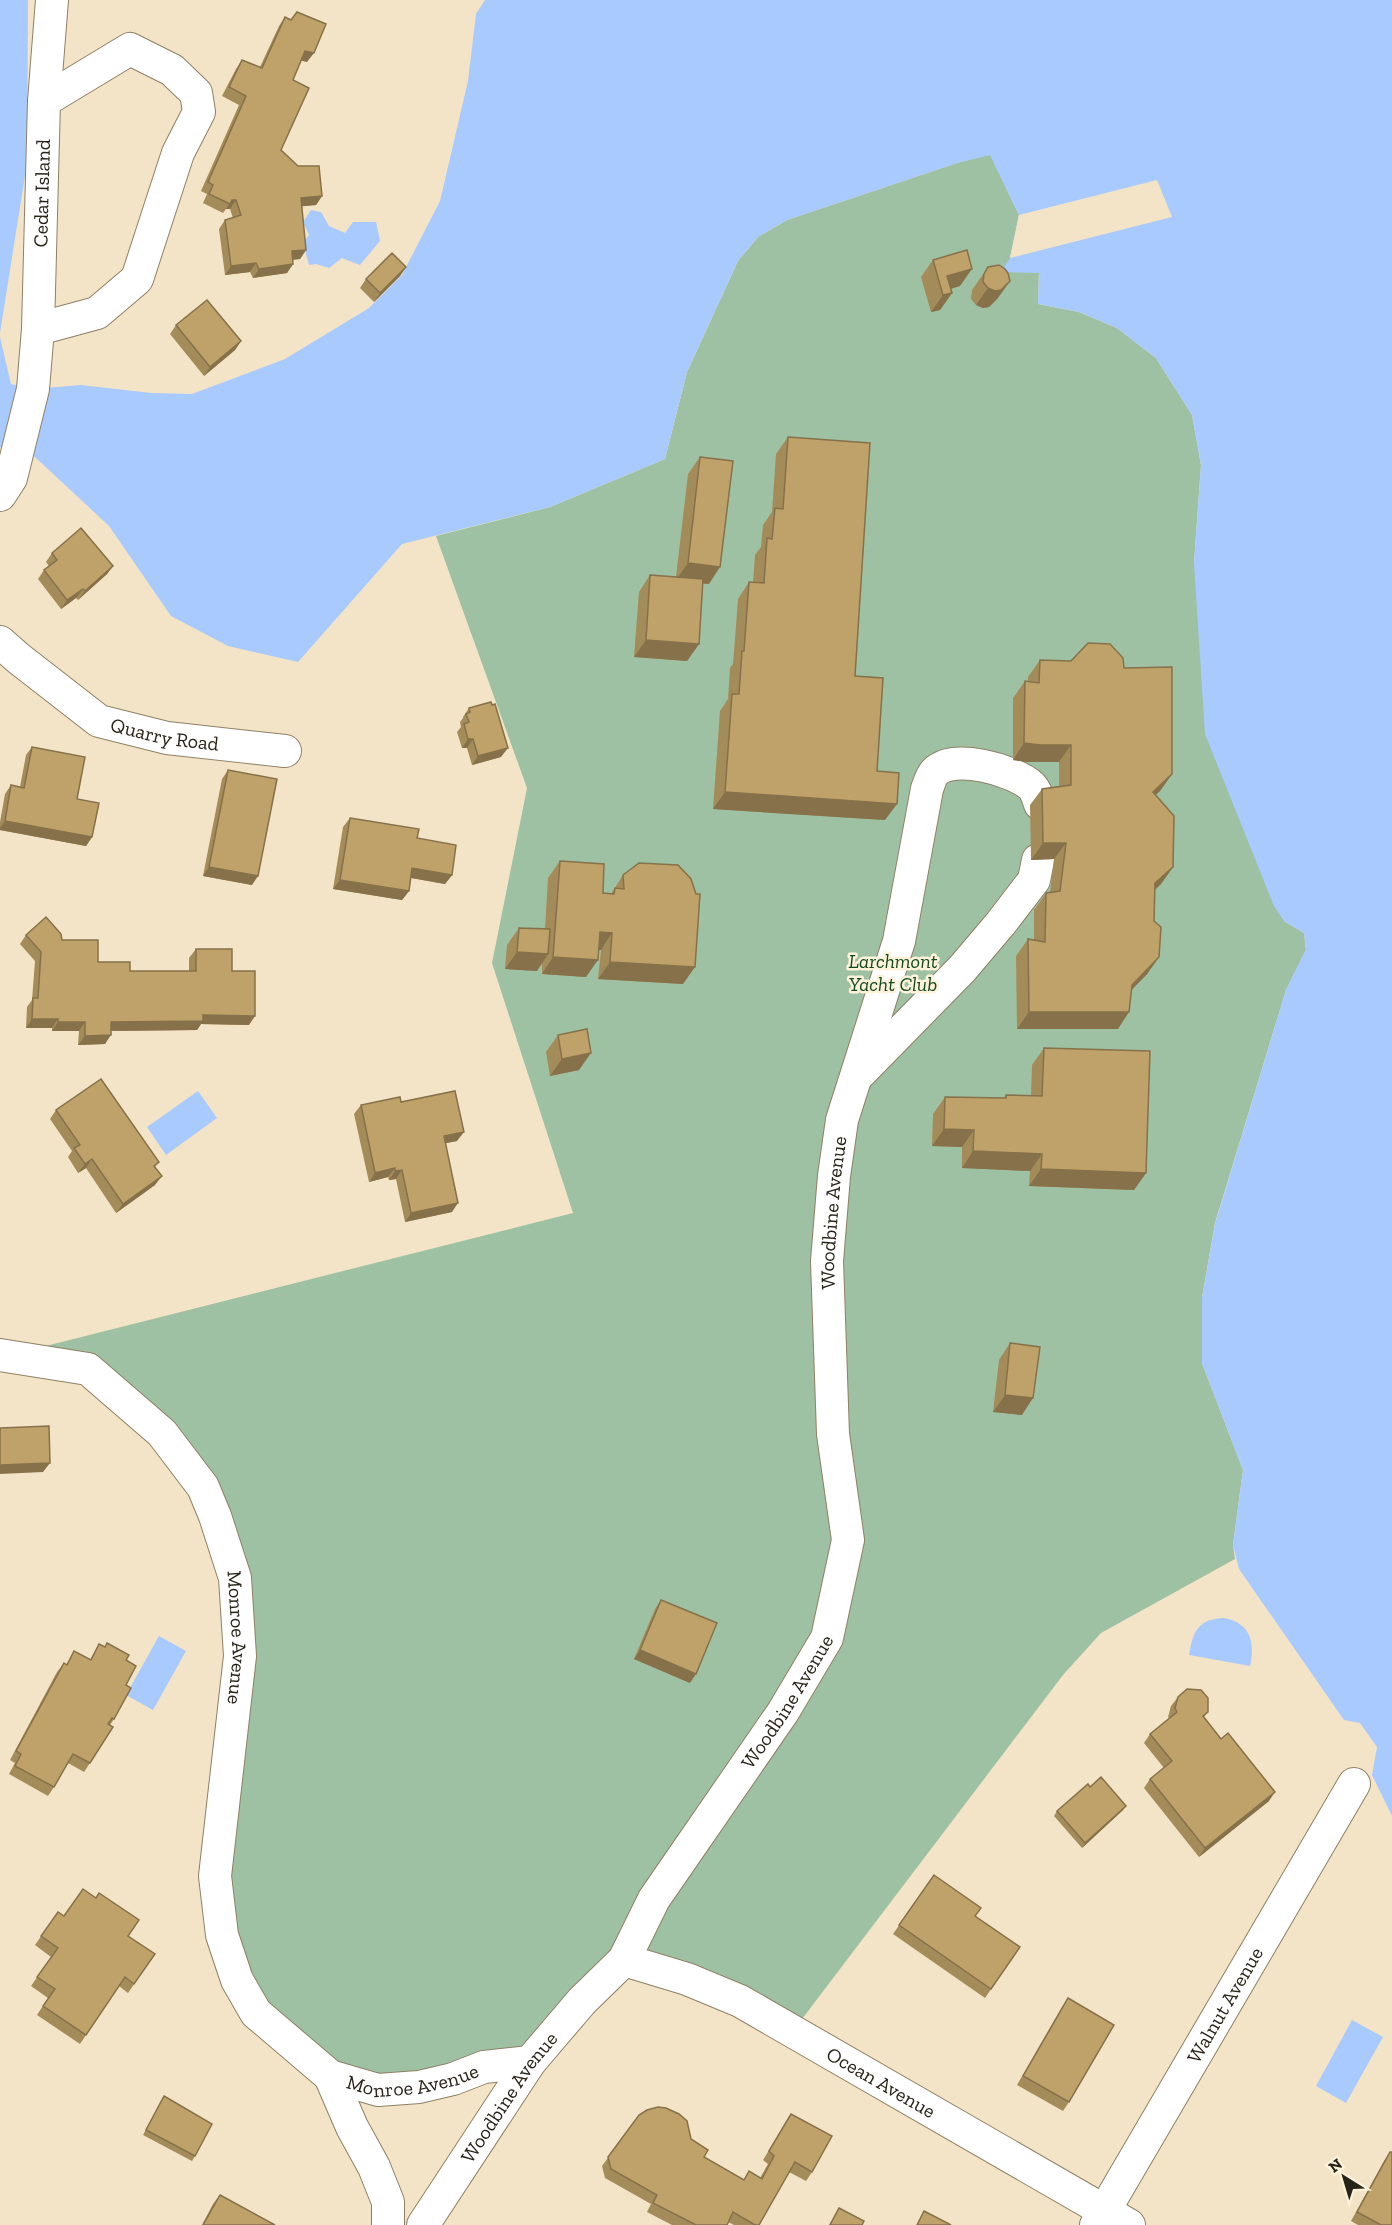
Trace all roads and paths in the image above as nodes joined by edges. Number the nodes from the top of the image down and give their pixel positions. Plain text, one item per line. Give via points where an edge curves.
1 (52, 0) edge
2 (45, 102) junction
3 (38, 329) junction
4 (6, 487) edge
5 (0, 642) edge
6 (285, 752) dead end
7 (1040, 804) edge
8 (1038, 860) dead end
9 (855, 1077) junction
10 (0, 1355) edge
11 (1354, 1784) dead end
12 (624, 1960) junction
13 (530, 2062) junction
14 (330, 2076) junction
15 (1110, 2220) edge
16 (388, 2225) edge
17 (423, 2225) edge

1 - 2 street, Cedar Island
2 - 3 street, Cedar Island
2 - 3 street via 130,49 172,70 196,93 199,112 178,153 137,279 97,313
3 - 4 street, Cedar Island via 33,389
5 - 6 street, Quarry Road via 99,721 167,738
7 - 9 street, Woodbine Avenue via 1031,785 1009,774 967,763 948,765 934,772 927,789 899,941
8 - 9 street, Woodbine Avenue via 1034,880 1001,923 962,969
9 - 12 street, Woodbine Avenue via 842,1120 827,1262 833,1434 848,1540 827,1638 783,1712 654,1899
10 - 14 street, Monroe Avenue via 88,1370 162,1433 203,1487 235,1578 240,1656 215,1876 222,1935 237,1980 256,2013
11 - 15 street, Walnut Avenue
12 - 13 street, Woodbine Avenue via 582,2001
12 - 15 street, Ocean Avenue via 687,1979 740,2001
13 - 14 street, Monroe Avenue via 484,2067 419,2087 378,2090
13 - 17 street, Woodbine Avenue
14 - 16 street, Monroe Avenue via 378,2176 388,2202

